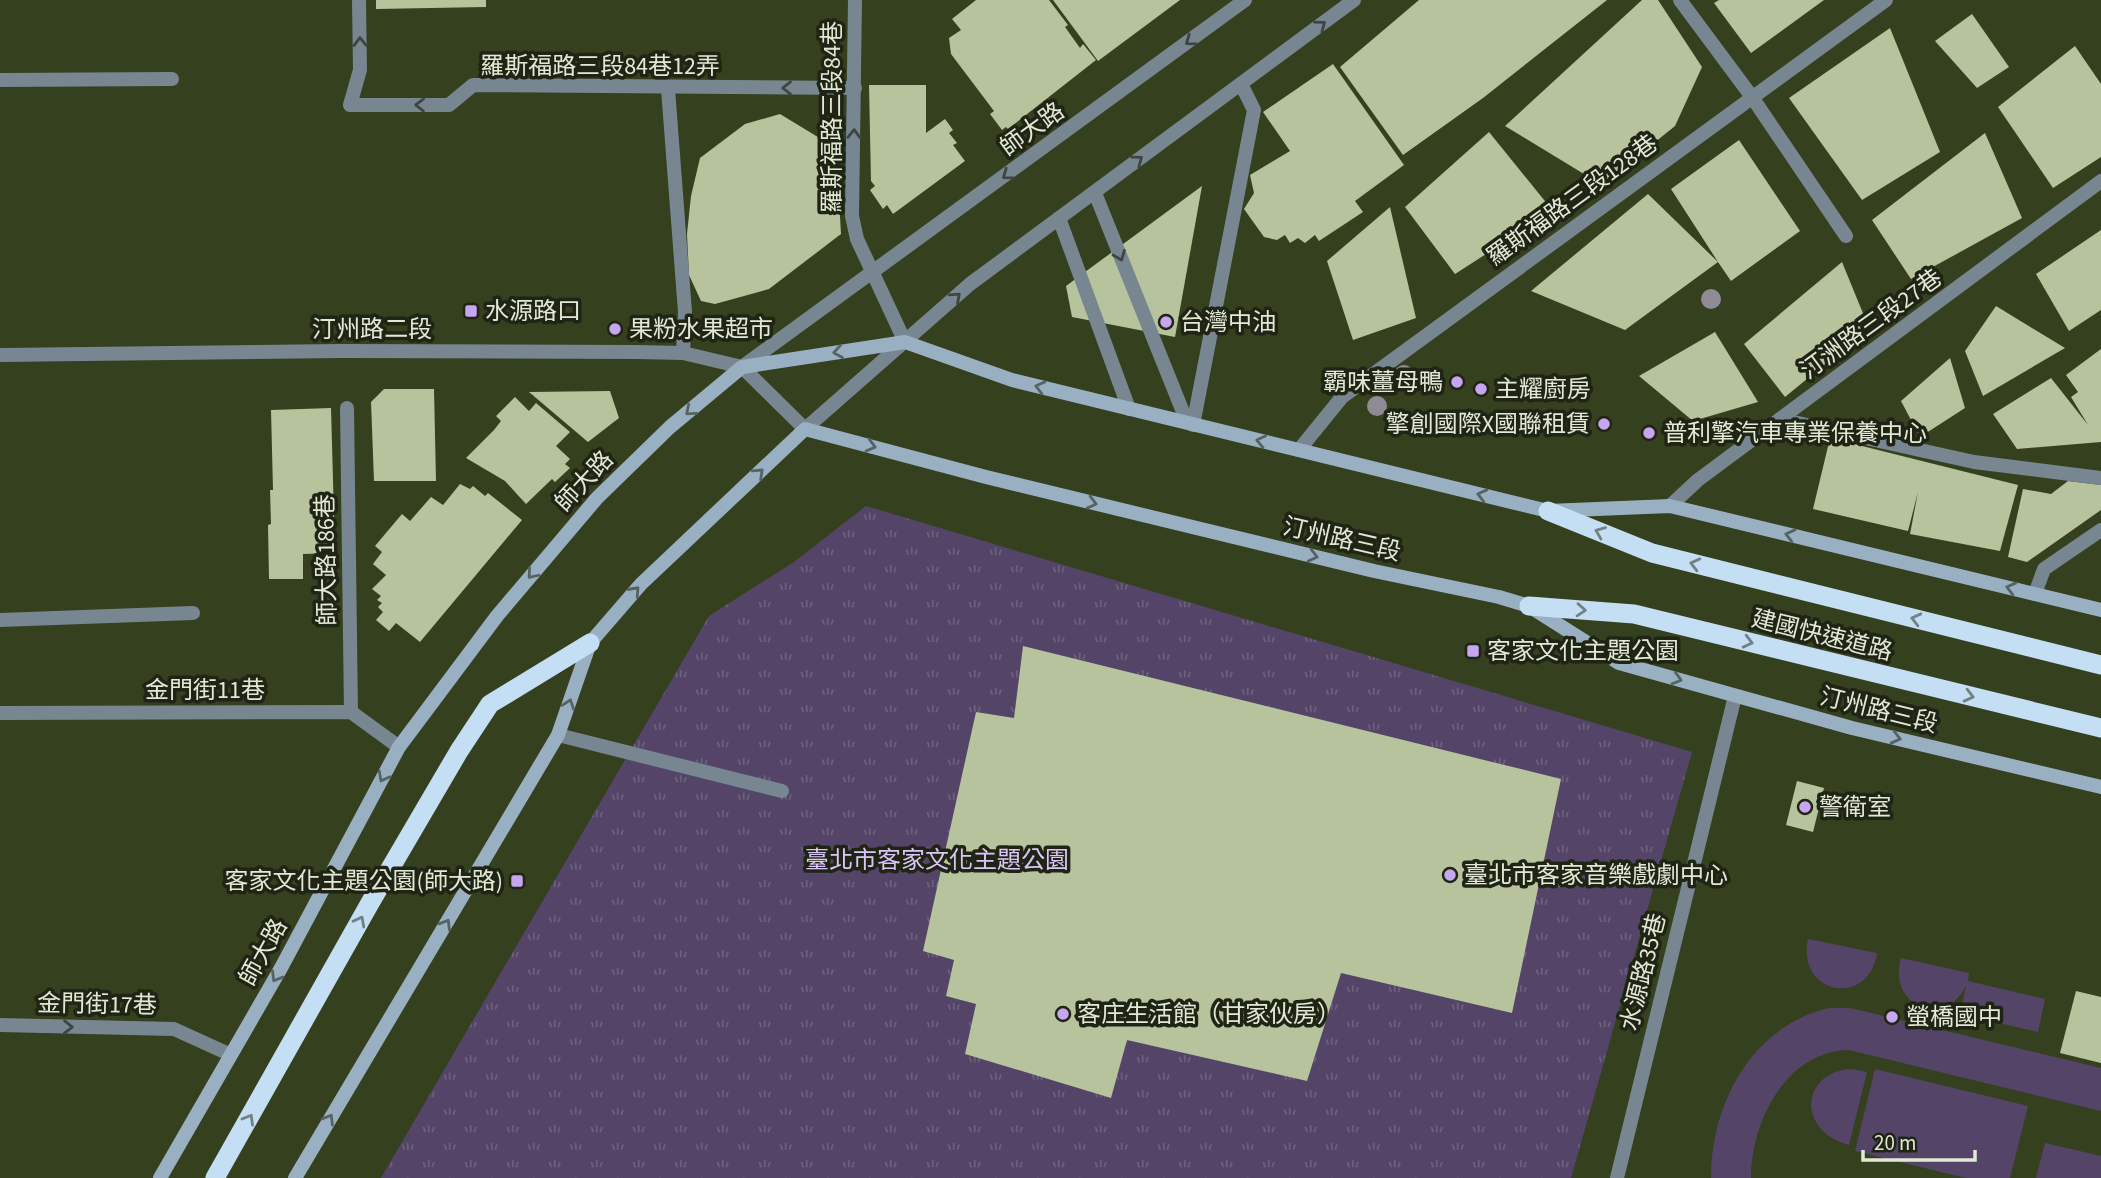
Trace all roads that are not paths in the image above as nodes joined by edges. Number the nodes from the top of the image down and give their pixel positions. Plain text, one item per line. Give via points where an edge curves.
1 (359, 0) edge
2 (855, 0) edge
3 (1245, 0) edge
4 (1353, 0) edge
5 (1680, 0) edge
6 (1886, 0) edge
7 (172, 79) dead end
8 (0, 80) edge
9 (1241, 84) junction
10 (855, 88) junction
11 (667, 89) junction
12 (1752, 97) junction
13 (2101, 181) edge
14 (1095, 192) junction
15 (1059, 218) junction
16 (1846, 236) dead end
17 (872, 272) junction
18 (905, 342) junction
19 (683, 353) junction
20 (0, 355) edge
21 (742, 367) junction
22 (347, 408) dead end
23 (1129, 409) junction
24 (1780, 419) junction
25 (1190, 424) junction
26 (805, 429) junction
27 (1299, 450) junction
28 (2101, 478) edge
29 (1670, 506) junction
30 (1548, 511) junction
31 (2101, 530) edge
32 (2035, 594) junction
33 (1529, 606) junction
34 (2101, 610) edge
35 (193, 613) dead end
36 (0, 620) edge
37 (590, 643) junction
38 (2101, 665) edge
39 (1735, 695) junction
40 (351, 712) junction
41 (0, 713) edge
42 (2101, 728) edge
43 (558, 735) junction
44 (399, 747) junction
45 (2101, 787) edge
46 (782, 791) dead end
47 (0, 1025) edge
48 (229, 1054) junction
49 (160, 1178) edge
50 (215, 1178) edge
51 (295, 1178) edge
52 (1617, 1178) edge

11 -> 1 street, 羅斯福路三段84巷12弄 via 473,85 449,105 350,105 360,70
2 - 10 street, 羅斯福路三段84巷
3 -> 17 street, 師大路
9 -> 4 street
5 - 12 street
6 - 12 street, 羅斯福路三段128巷
7 - 8 street
14 -> 9 street
9 - 25 street via 1254,110
10 -> 11 street, 羅斯福路三段84巷12弄
17 -> 10 street, 羅斯福路三段84巷 via 852,216
11 - 19 street via 685,312
12 - 16 street
12 - 27 street, 羅斯福路三段128巷 via 1342,397
13 - 24 street, 汀洲路三段27巷
14 - 15 street
14 -> 25 street
18 -> 15 street via 970,284
15 - 23 street
17 - 18 street
17 - 21 street, 師大路
18 -> 21 main road
23 -> 18 main road via 1012,380
18 - 26 street
19 - 20 street, 汀州路二段
19 - 21 street, 汀州路二段
21 - 26 street, 汀州路三段
21 -> 44 main road, 師大路 via 670,427 597,498 497,616
22 - 40 street, 師大路186巷
23 - 25 main road
24 - 28 street via 1974,462
24 - 29 street, 汀洲路三段27巷
27 -> 25 main road
26 -> 33 main road, 汀州路三段 via 986,477
37 -> 26 main road via 641,584
30 -> 27 main road
29 - 30 main road
32 -> 29 main road
38 -> 30 highway, 建國快速道路 via 1652,553
31 - 32 street via 2044,569
32 - 34 main road
33 -> 39 main road, 汀州路三段 via 1619,663
33 -> 42 highway, 建國快速道路 via 1634,614
35 - 36 street
43 -> 37 main road
50 -> 37 highway via 459,751 490,705
39 -> 45 main road, 汀州路三段
39 - 52 street, 水源路35巷
40 - 41 street, 金門街11巷
40 - 44 street
43 - 46 street
51 -> 43 main road
44 -> 48 main road, 師大路 via 281,968
47 -> 48 street, 金門街17巷 via 174,1029
48 - 49 main road, 師大路

